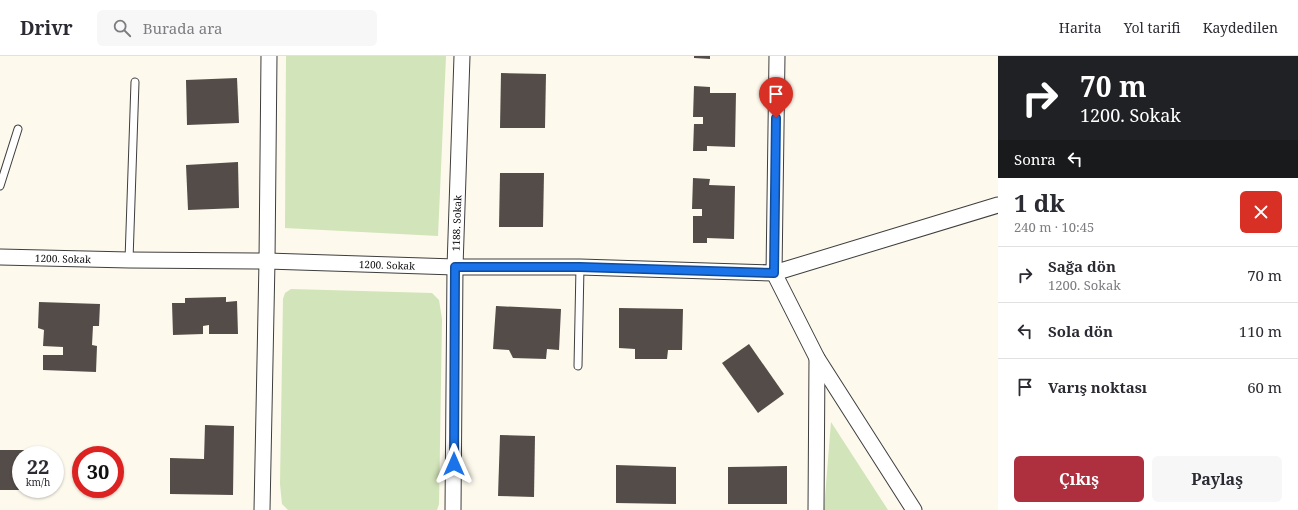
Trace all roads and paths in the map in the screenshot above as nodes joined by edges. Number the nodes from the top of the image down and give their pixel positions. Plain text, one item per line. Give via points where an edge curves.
1 (270, 56) edge
2 (462, 56) edge
3 (777, 56) edge
4 (135, 82) dead end
5 (18, 129) dead end
6 (0, 186) edge
7 (998, 204) edge
8 (0, 257) edge
9 (129, 260) junction
10 (267, 261) junction
11 (455, 267) junction
12 (580, 267) junction
13 (774, 273) junction
14 (817, 358) junction
15 (578, 366) dead end
16 (262, 510) edge
17 (453, 510) edge
18 (816, 510) edge
19 (914, 510) edge

1 - 10 street
2 - 11 street, 1188. Sokak
3 - 13 street
4 - 9 lane
5 - 6 lane
7 - 13 street, 1200. Sokak
8 - 9 street, 1200. Sokak
9 - 10 street, 1200. Sokak
10 - 11 street, 1200. Sokak
10 - 16 street
11 - 12 street, 1200. Sokak
11 - 17 street, 1188. Sokak
12 - 13 street, 1200. Sokak
12 - 15 lane
13 - 14 street
14 - 18 street
14 - 19 street

